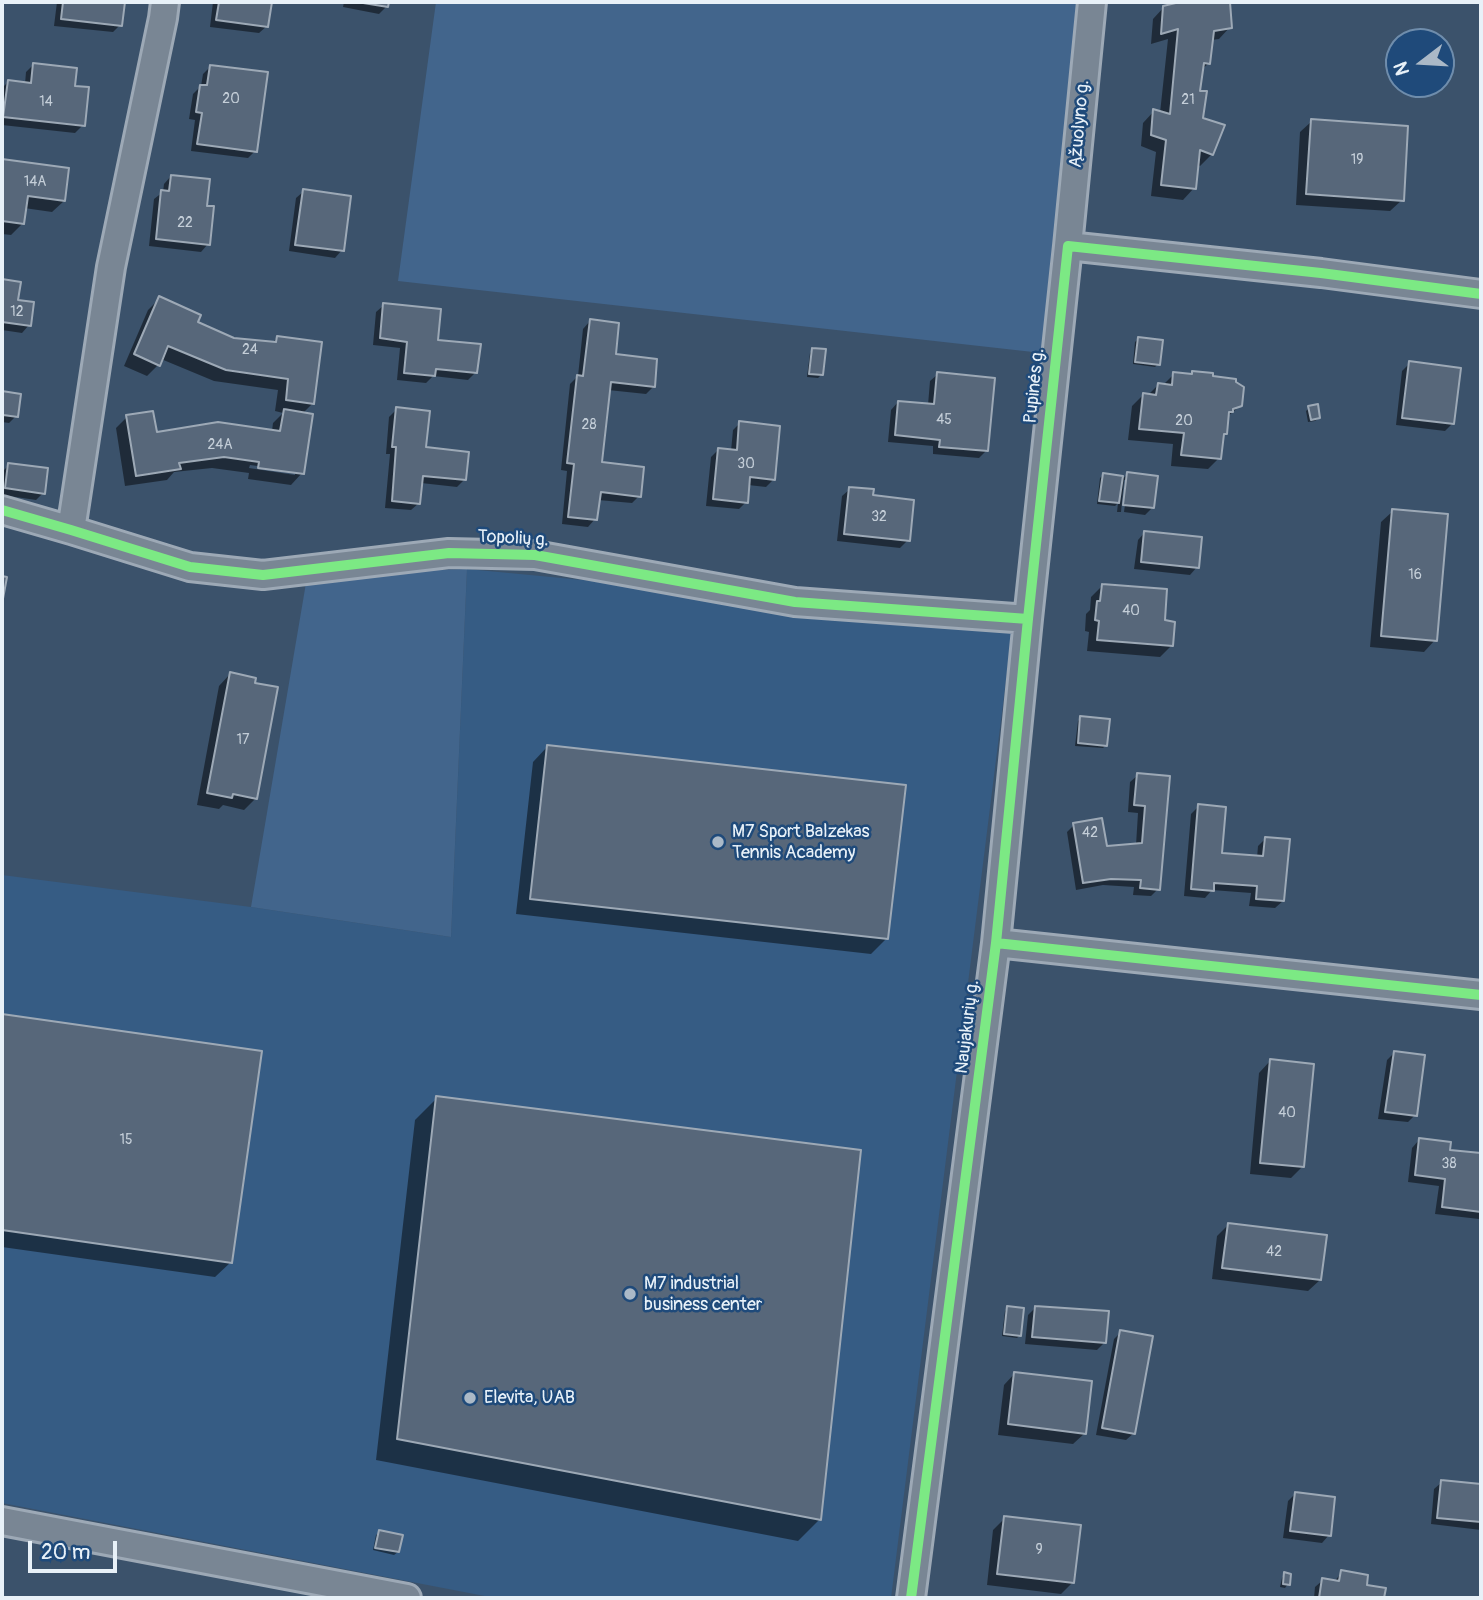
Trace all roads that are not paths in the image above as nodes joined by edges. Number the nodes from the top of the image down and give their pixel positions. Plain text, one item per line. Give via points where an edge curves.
1 (165, 2) edge
2 (1092, 2) edge
3 (1068, 246) junction
4 (1481, 294) edge
5 (2, 510) edge
6 (71, 530) junction
7 (1028, 619) junction
8 (996, 943) junction
9 (1481, 995) edge
10 (2, 1521) edge
11 (407, 1598) edge
12 (911, 1598) edge

1 - 6 street via 111,267
2 - 3 street, Ąžuolyno g.
3 - 4 street
3 - 7 street, Pupinės g.
5 - 6 street, Topolių g.
6 - 7 street, Topolių g. via 190,567 263,575 449,553 535,555 795,602
7 - 8 street, Pupinės g.
8 - 9 street
8 - 12 street, Naujakurių g.
10 - 11 street

